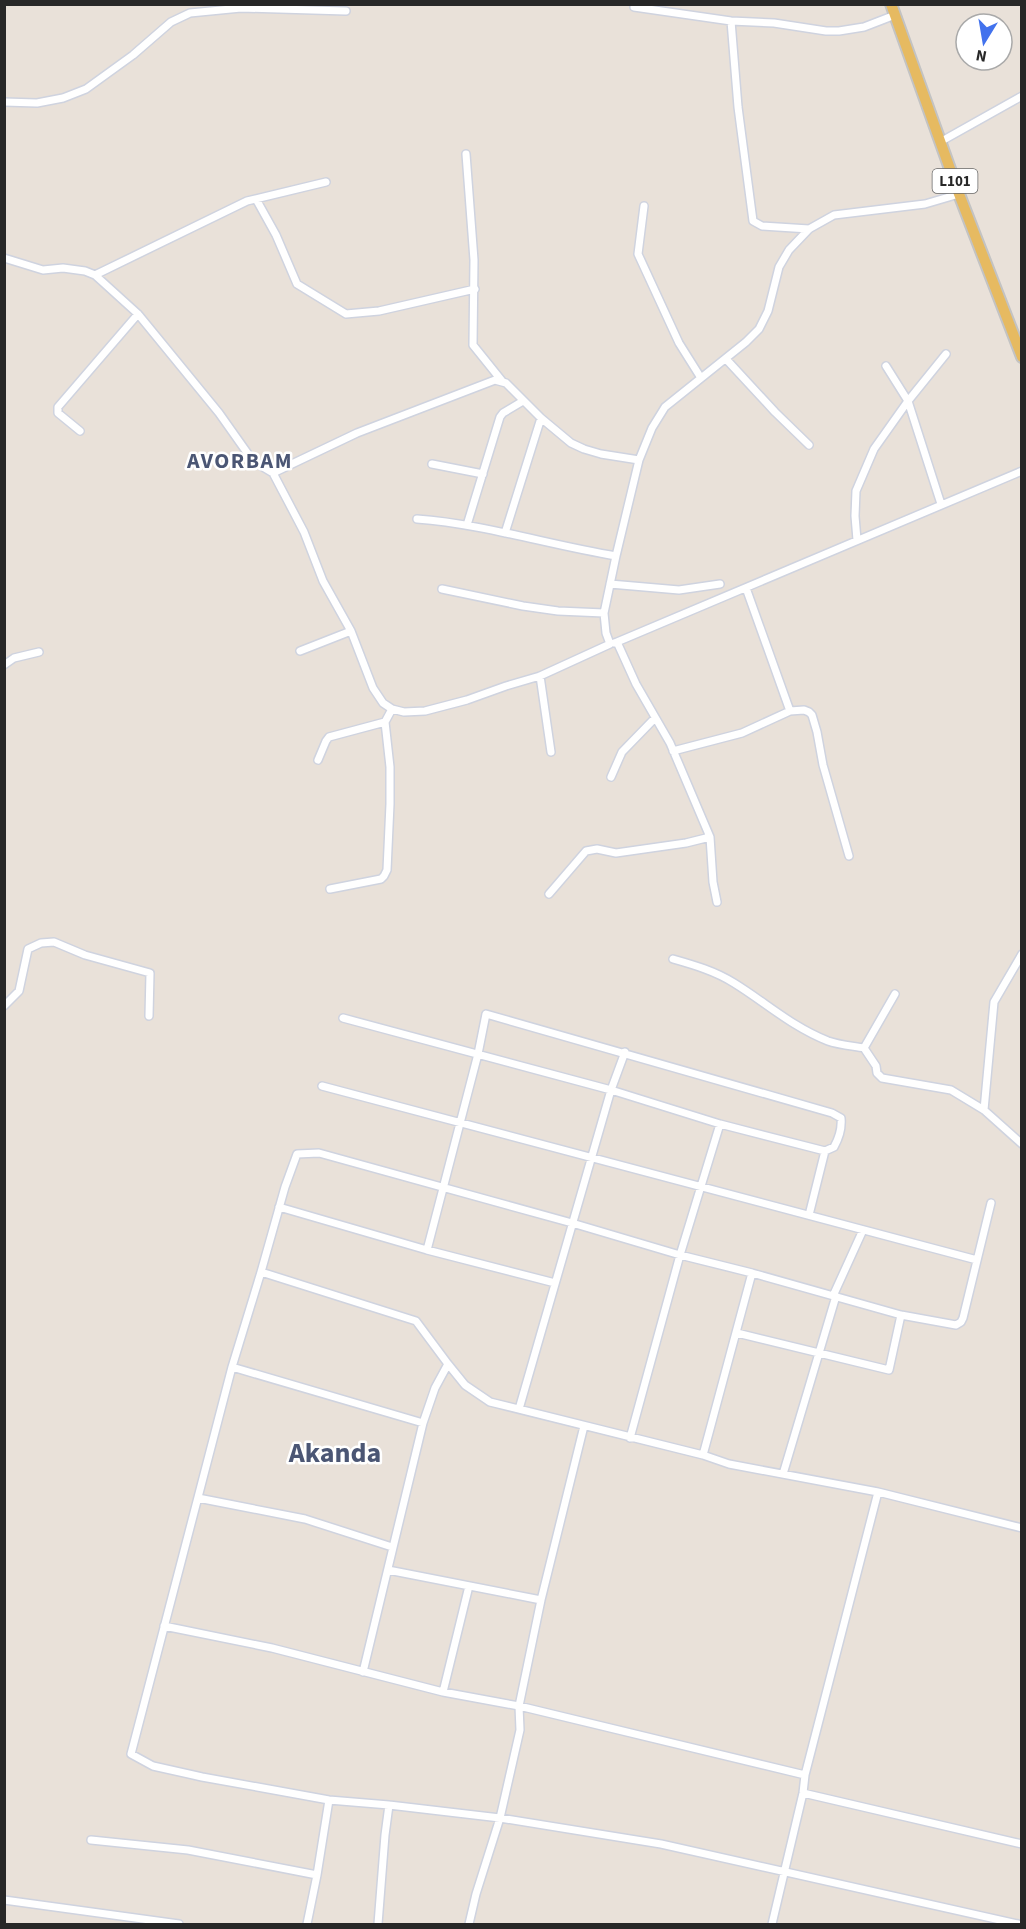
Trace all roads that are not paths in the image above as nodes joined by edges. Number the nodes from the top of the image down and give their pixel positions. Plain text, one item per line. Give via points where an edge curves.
1 (634, 7) dead end
2 (201, 8) edge
3 (893, 10) edge
4 (346, 12) dead end
5 (731, 21) junction
6 (1022, 96) edge
7 (4, 102) edge
8 (940, 142) junction
9 (466, 154) dead end
10 (326, 182) dead end
11 (959, 194) junction
12 (256, 199) junction
13 (644, 206) dead end
14 (809, 229) junction
15 (4, 258) edge
16 (95, 275) junction
17 (474, 289) junction
18 (138, 314) junction
19 (946, 354) dead end
20 (1022, 357) edge
21 (726, 359) junction
22 (886, 366) dead end
23 (701, 378) junction
24 (502, 381) junction
25 (523, 401) junction
26 (908, 401) junction
27 (541, 418) junction
28 (80, 430) dead end
29 (809, 446) dead end
30 (639, 460) junction
31 (432, 464) dead end
32 (1022, 471) edge
33 (273, 473) junction
34 (483, 474) junction
35 (941, 504) junction
36 (417, 519) dead end
37 (467, 525) junction
38 (505, 533) junction
39 (857, 540) junction
40 (616, 556) junction
41 (610, 584) junction
42 (720, 584) dead end
43 (746, 588) junction
44 (442, 589) dead end
45 (604, 613) junction
46 (351, 631) junction
47 (614, 643) junction
48 (300, 651) dead end
49 (39, 652) dead end
50 (4, 665) edge
51 (540, 676) junction
52 (392, 709) junction
53 (790, 711) junction
54 (655, 718) junction
55 (385, 722) junction
56 (551, 752) dead end
57 (673, 752) junction
58 (318, 760) dead end
59 (611, 777) dead end
60 (710, 837) junction
61 (849, 856) dead end
62 (330, 889) dead end
63 (549, 894) dead end
64 (717, 902) dead end
65 (1022, 954) edge
66 (674, 959) dead end
67 (895, 994) dead end
68 (4, 1006) edge
69 (149, 1016) dead end
70 (343, 1018) dead end
71 (864, 1048) junction
72 (625, 1052) junction
73 (478, 1054) junction
74 (322, 1086) dead end
75 (611, 1090) junction
76 (984, 1110) junction
77 (460, 1123) junction
78 (720, 1124) junction
79 (1022, 1144) edge
80 (825, 1150) junction
81 (592, 1157) junction
82 (702, 1187) junction
83 (442, 1188) junction
84 (991, 1203) dead end
85 (279, 1207) junction
86 (809, 1215) junction
87 (572, 1223) junction
88 (862, 1230) junction
89 (428, 1250) junction
90 (680, 1256) junction
91 (977, 1260) junction
92 (261, 1272) junction
93 (752, 1273) junction
94 (555, 1283) junction
95 (835, 1296) junction
96 (900, 1315) junction
97 (737, 1333) junction
98 (820, 1353) junction
99 (447, 1365) junction
100 (232, 1367) junction
101 (519, 1409) junction
102 (423, 1423) junction
103 (584, 1426) junction
104 (630, 1438) junction
105 (703, 1455) junction
106 (783, 1474) junction
107 (878, 1492) junction
108 (198, 1498) junction
109 (1022, 1528) edge
110 (392, 1547) junction
111 (388, 1570) junction
112 (469, 1586) junction
113 (541, 1600) junction
114 (164, 1626) junction
115 (363, 1672) junction
116 (443, 1692) junction
117 (519, 1706) junction
118 (805, 1775) junction
119 (803, 1793) junction
120 (329, 1800) junction
121 (390, 1805) junction
122 (500, 1818) junction
123 (91, 1840) dead end
124 (1022, 1844) edge
125 (785, 1870) junction
126 (317, 1875) junction
127 (4, 1900) edge
128 (179, 1924) edge
129 (307, 1924) edge
130 (378, 1924) edge
131 (469, 1924) edge
132 (772, 1924) edge
133 (1018, 1924) edge

1 - 5 street
2 - 4 street
2 - 7 street via 171,22 133,56 76,94 37,103
3 - 5 street via 864,27 839,31
3 - 8 main road, L101
5 - 14 street via 753,221 762,226
6 - 8 street
8 - 11 main road, L101
9 - 17 street
10 - 12 street
11 - 14 street via 925,204 834,215
11 - 20 main road, L101
12 - 16 street
12 - 17 street via 297,284 346,314 379,311
13 - 23 street via 638,254 679,343
14 - 21 street via 779,267 768,311 759,329
15 - 16 street via 43,270 63,268
16 - 18 street
17 - 24 street via 473,345
18 - 28 street via 58,407 58,413
18 - 33 street via 219,413 252,461
19 - 26 street
21 - 23 street
21 - 29 street
22 - 26 street
23 - 30 street via 665,407
24 - 25 street
24 - 33 street via 495,380 357,433
25 - 27 street
25 - 34 street via 500,417
26 - 35 street
26 - 39 street via 874,449 856,491
27 - 30 street via 584,449
27 - 38 street
30 - 40 street
31 - 34 street
32 - 35 street
33 - 46 street
34 - 37 street
35 - 39 street
36 - 37 street
37 - 38 street
38 - 40 street
39 - 43 street
40 - 41 street
41 - 42 street via 679,590
41 - 45 street
43 - 47 street
43 - 53 street
44 - 45 street via 523,606
45 - 47 street via 606,633
46 - 48 street
46 - 52 street via 373,688
47 - 51 street
47 - 54 street
49 - 50 street via 14,658
51 - 52 street via 444,707 404,712
51 - 56 street
52 - 55 street
53 - 57 street via 742,733
53 - 61 street via 804,710 812,715
54 - 57 street
54 - 59 street via 622,752
55 - 58 street via 330,737
55 - 62 street via 390,767 387,870 381,879
57 - 60 street
60 - 63 street via 616,853 591,849
60 - 64 street
65 - 76 street via 994,1002
66 - 71 street via 733,982 771,1010 820,1037
67 - 71 street
68 - 69 street via 19,991 28,949 41,942 54,942 150,973
70 - 73 street
71 - 76 street via 882,1078 951,1090
72 - 73 street via 486,1014
72 - 75 street
72 - 80 street via 832,1113 841,1118 842,1124 834,1147
73 - 75 street
73 - 77 street
74 - 77 street
75 - 78 street
75 - 81 street
76 - 79 street
77 - 81 street
77 - 83 street
78 - 80 street
78 - 82 street
80 - 86 street
81 - 82 street
81 - 87 street
82 - 86 street
82 - 90 street
83 - 85 street via 319,1153 297,1154
83 - 87 street
83 - 89 street
84 - 91 street
85 - 89 street
85 - 92 street
86 - 88 street
87 - 90 street
87 - 94 street
88 - 91 street
88 - 95 street
89 - 94 street
90 - 93 street
90 - 104 street
91 - 96 street via 961,1322 956,1325
92 - 99 street via 417,1321
92 - 100 street
93 - 95 street
93 - 97 street
94 - 101 street
95 - 96 street
95 - 98 street
96 - 98 street via 889,1370
97 - 98 street
97 - 105 street
98 - 106 street
99 - 101 street via 465,1385 490,1402
99 - 102 street
100 - 102 street
100 - 108 street
101 - 103 street
102 - 110 street
103 - 104 street
103 - 113 street
104 - 105 street
105 - 106 street
106 - 107 street
107 - 109 street
107 - 118 street
108 - 110 street via 305,1520
108 - 114 street
110 - 111 street
111 - 112 street
111 - 115 street
112 - 113 street
112 - 116 street
113 - 117 street
114 - 115 street
114 - 120 street via 131,1754 153,1766
115 - 116 street
116 - 117 street
117 - 118 street
117 - 122 street via 520,1730
118 - 119 street
119 - 124 street
119 - 125 street
120 - 121 street
120 - 126 street
121 - 122 street
121 - 130 street
122 - 125 street via 661,1844
122 - 131 street
123 - 126 street via 188,1850
125 - 132 street
125 - 133 street
126 - 129 street
127 - 128 street

